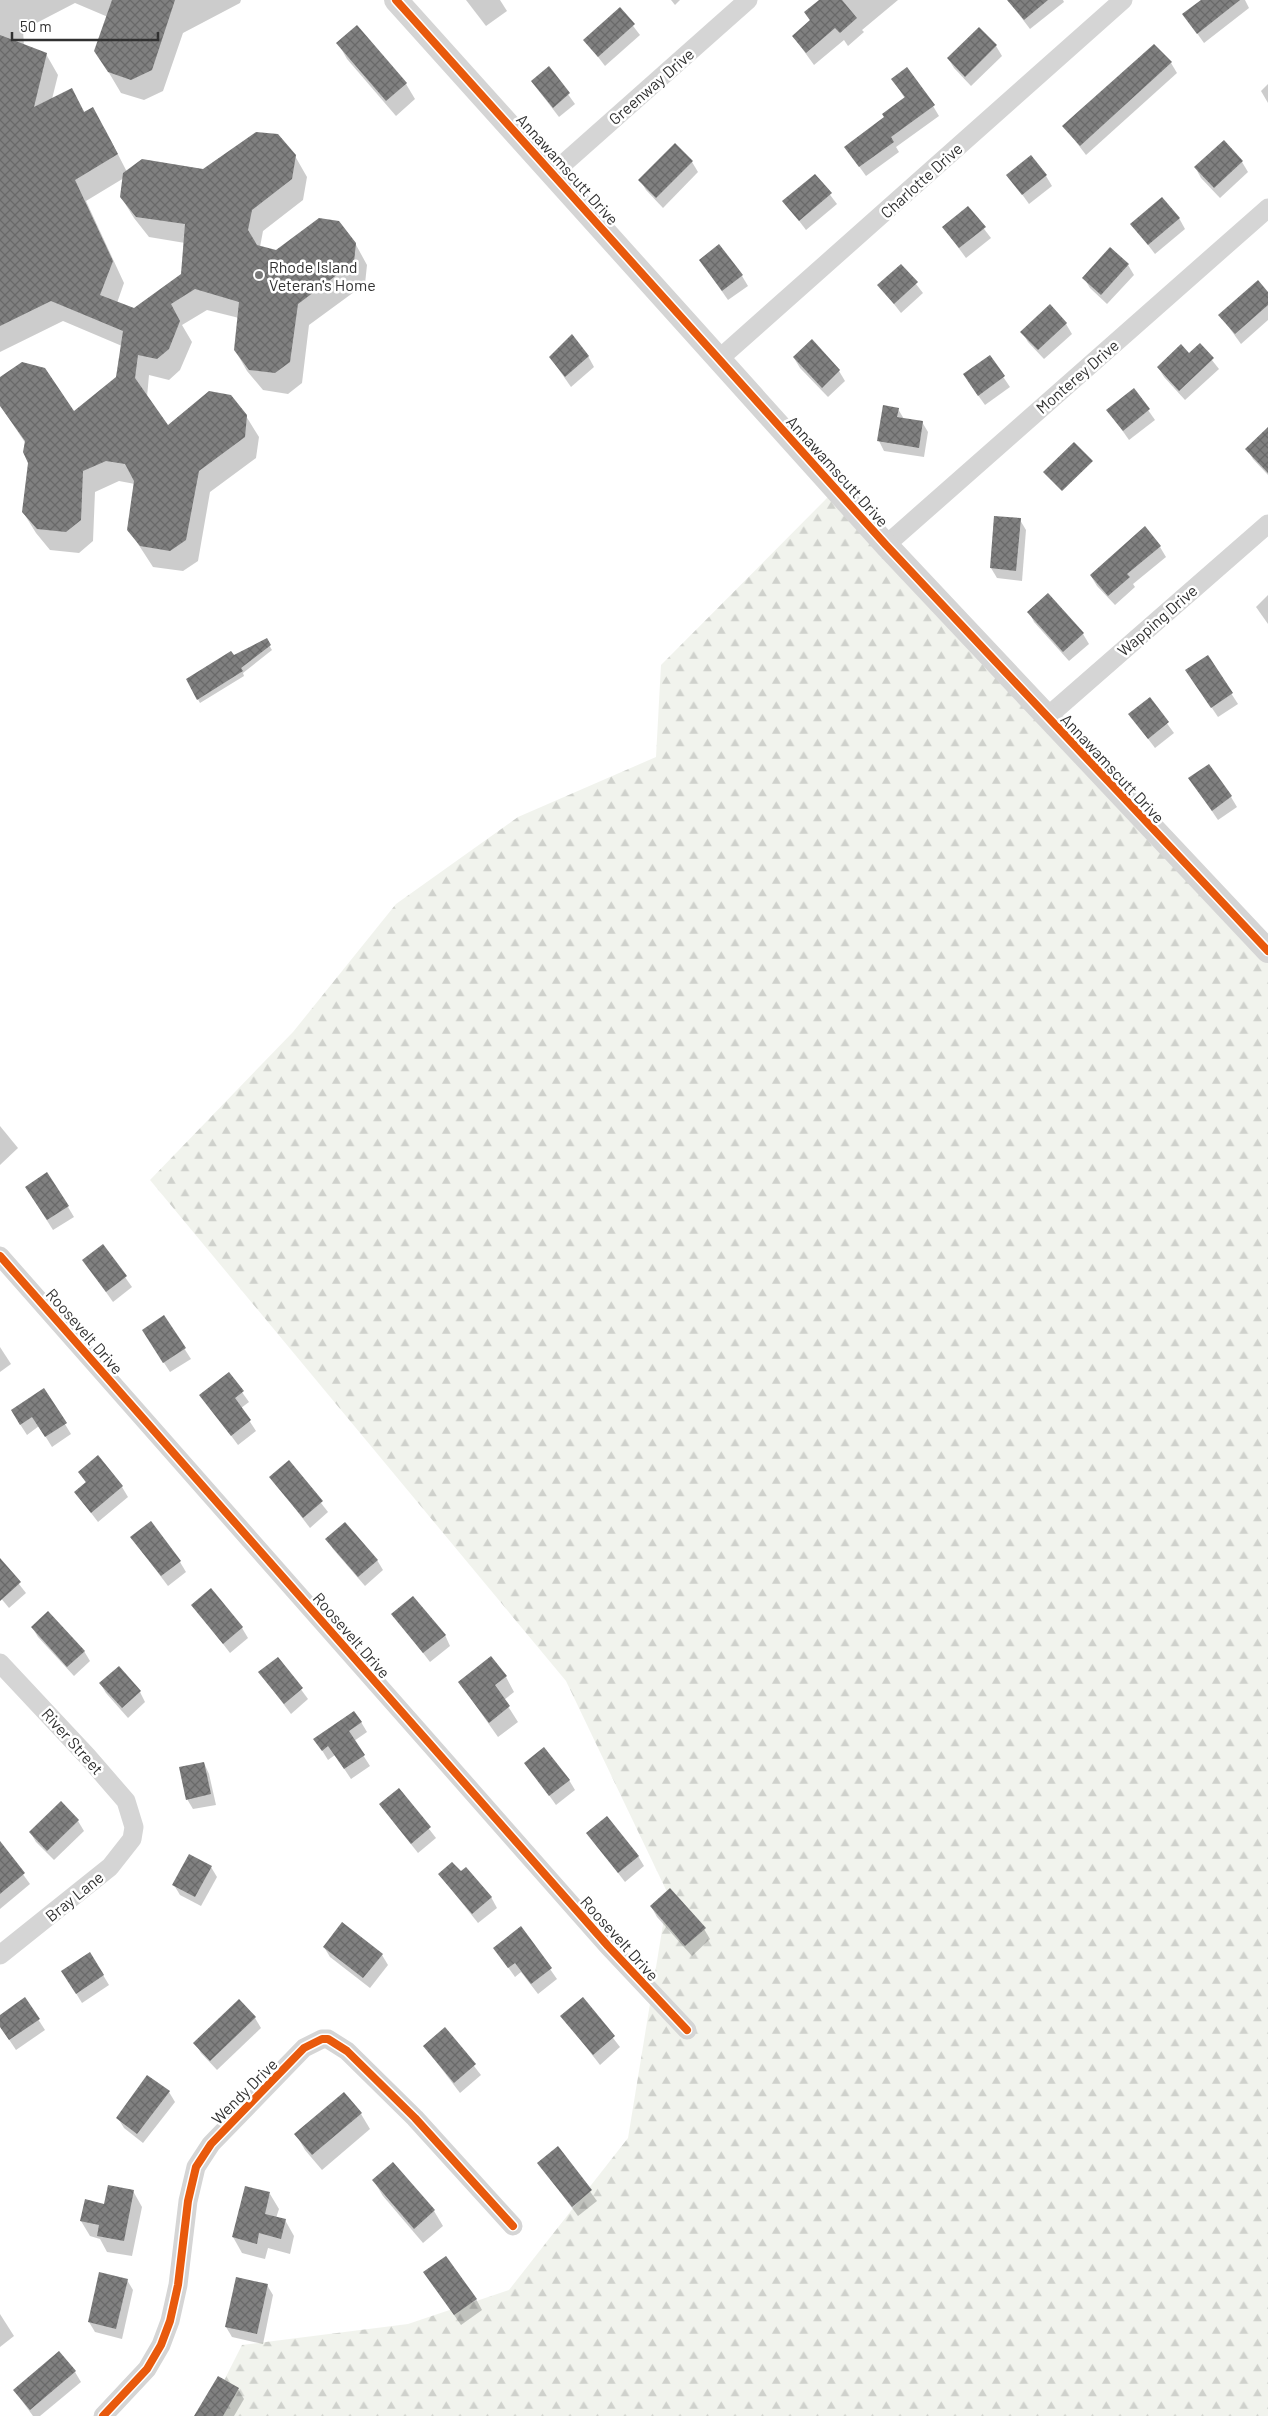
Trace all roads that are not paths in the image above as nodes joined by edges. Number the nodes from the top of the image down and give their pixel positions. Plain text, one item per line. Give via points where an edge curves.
1 (396, 0) edge
2 (748, 0) edge
3 (1122, 0) edge
4 (553, 172) junction
5 (1268, 208) edge
6 (719, 359) junction
7 (1268, 524) edge
8 (886, 545) junction
9 (1047, 717) junction
10 (1268, 952) edge
11 (0, 1256) edge
12 (0, 1662) edge
13 (134, 1827) joint
14 (0, 1955) edge
15 (687, 2030) dead end
16 (513, 2226) dead end
17 (103, 2416) edge

1 - 4 street, Annawamscutt Drive
2 - 4 street, Greenway Drive
3 - 6 street, Charlotte Drive
4 - 6 street, Annawamscutt Drive
5 - 8 street, Monterey Drive
6 - 8 street, Annawamscutt Drive
7 - 9 street, Wapping Drive
8 - 9 street, Annawamscutt Drive
9 - 10 street, Annawamscutt Drive
11 - 15 street, Roosevelt Drive via 608,1946
12 - 13 street, River Street via 126,1802
13 - 14 street, Bray Lane via 132,1839 110,1867
16 - 17 street, Wendy Drive via 416,2118 354,2058 328,2039 314,2042 304,2048 211,2144 196,2167 188,2201 178,2285 164,2337 147,2369

